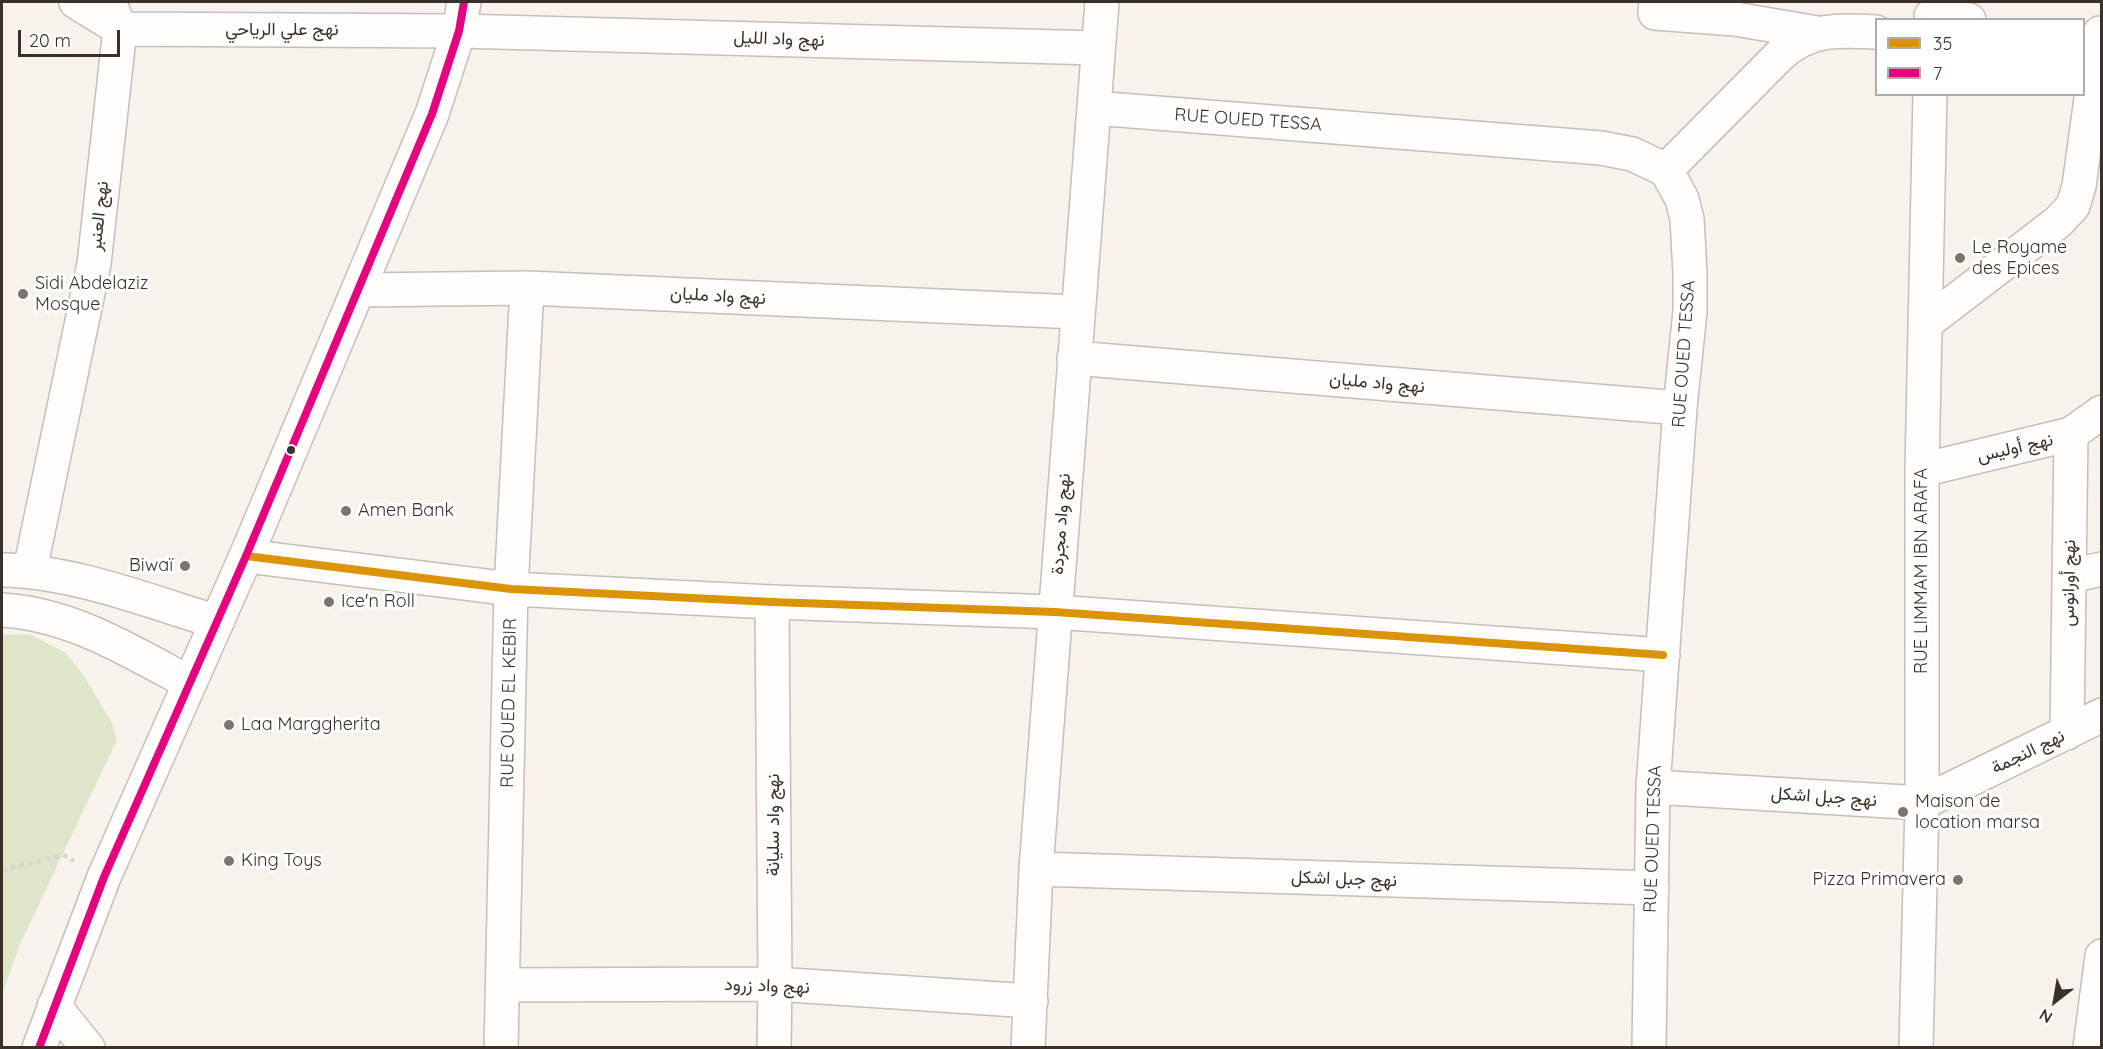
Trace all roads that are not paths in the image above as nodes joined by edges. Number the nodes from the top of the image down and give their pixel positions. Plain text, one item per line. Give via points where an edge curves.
1 (76, 2) edge
2 (1102, 2) edge
3 (1656, 2) edge
4 (1735, 10) edge
5 (1931, 12) edge
6 (115, 15) edge
7 (462, 16) edge
8 (1960, 18) edge
9 (1875, 32) edge
10 (2095, 32) edge
11 (1817, 33) junction
12 (1098, 48) junction
13 (1930, 96) edge
14 (1094, 108) junction
15 (1666, 171) junction
16 (527, 288) junction
17 (358, 290) junction
18 (1077, 312) junction
19 (1925, 324) junction
20 (1074, 358) junction
21 (1680, 408) junction
22 (2102, 412) edge
23 (2071, 434) junction
24 (1922, 470) junction
25 (246, 556) junction
26 (2102, 569) edge
27 (16, 570) edge
28 (2069, 576) junction
29 (511, 589) junction
30 (772, 602) junction
31 (2, 610) edge
32 (1055, 612) junction
33 (217, 622) junction
34 (1663, 655) junction
35 (190, 683) junction
36 (2102, 715) edge
37 (2067, 733) junction
38 (1653, 787) junction
39 (1923, 803) junction
40 (1036, 869) junction
41 (1652, 888) junction
42 (2102, 956) edge
43 (775, 984) junction
44 (503, 985) junction
45 (1031, 1001) junction
46 (54, 1006) junction
47 (39, 1047) edge
48 (88, 1047) edge
49 (501, 1047) edge
50 (774, 1047) edge
51 (1028, 1047) edge
52 (1649, 1047) edge
53 (1916, 1047) edge
54 (2088, 1047) edge

1 - 6 street
2 - 12 street, نهج واد مجردة
3 - 4 street via 1655,13
4 - 11 street
5 - 8 street
6 - 7 street, نهج علي الرياحي
6 - 27 street, نهج العنبر via 94,264
7 - 12 street, نهج واد الليل
7 - 17 street via 432,114
9 - 11 street
10 - 19 street via 2079,186 2073,206 2058,222
11 - 15 street via 1790,46
12 - 14 street, نهج واد مجردة
13 - 19 street, RUE LIMMAM IBN ARAFA
14 - 15 street, RUE OUED TESSA via 1601,148 1632,154
14 - 18 street, نهج واد مجردة
15 - 21 street, RUE OUED TESSA via 1682,199 1690,263 1690,311
16 - 17 street, نهج واد مليان
16 - 18 street, نهج واد مليان
16 - 29 street, RUE OUED EL KEBIR
17 - 25 street
18 - 20 street, نهج واد مجردة
19 - 24 street, RUE LIMMAM IBN ARAFA
20 - 21 street, نهج واد مليان
20 - 32 street, نهج واد مجردة
21 - 34 street, RUE OUED TESSA
22 - 23 street, نهج أوليس
23 - 24 street, نهج أوليس
23 - 28 street, نهج أورانوس
24 - 39 street, RUE LIMMAM IBN ARAFA
25 - 29 street
25 - 33 street
26 - 28 street
27 - 33 street via 88,583
28 - 37 street, نهج أورانوس
29 - 30 street
29 - 44 street, RUE OUED EL KEBIR
30 - 32 street
30 - 43 street, نهج واد سليانة
31 - 35 street via 73,624
32 - 34 street
32 - 40 street, نهج واد مجردة
33 - 35 street
34 - 38 street, RUE OUED TESSA
35 - 46 street via 104,877
36 - 37 street, نهج النجمة
37 - 39 street, نهج النجمة
38 - 39 street, نهج جبل اشكل
38 - 41 street, RUE OUED TESSA
39 - 53 street, RUE LIMMAM IBN ARAFA
40 - 41 street, نهج جبل اشكل
40 - 45 street, نهج واد مجردة
41 - 52 street, RUE OUED TESSA
42 - 54 street
43 - 44 street, نهج واد زرود
43 - 45 street, نهج واد زرود
43 - 50 street, نهج واد سليانة
44 - 49 street, RUE OUED EL KEBIR
45 - 51 street, نهج واد مجردة
46 - 47 street
46 - 48 street

